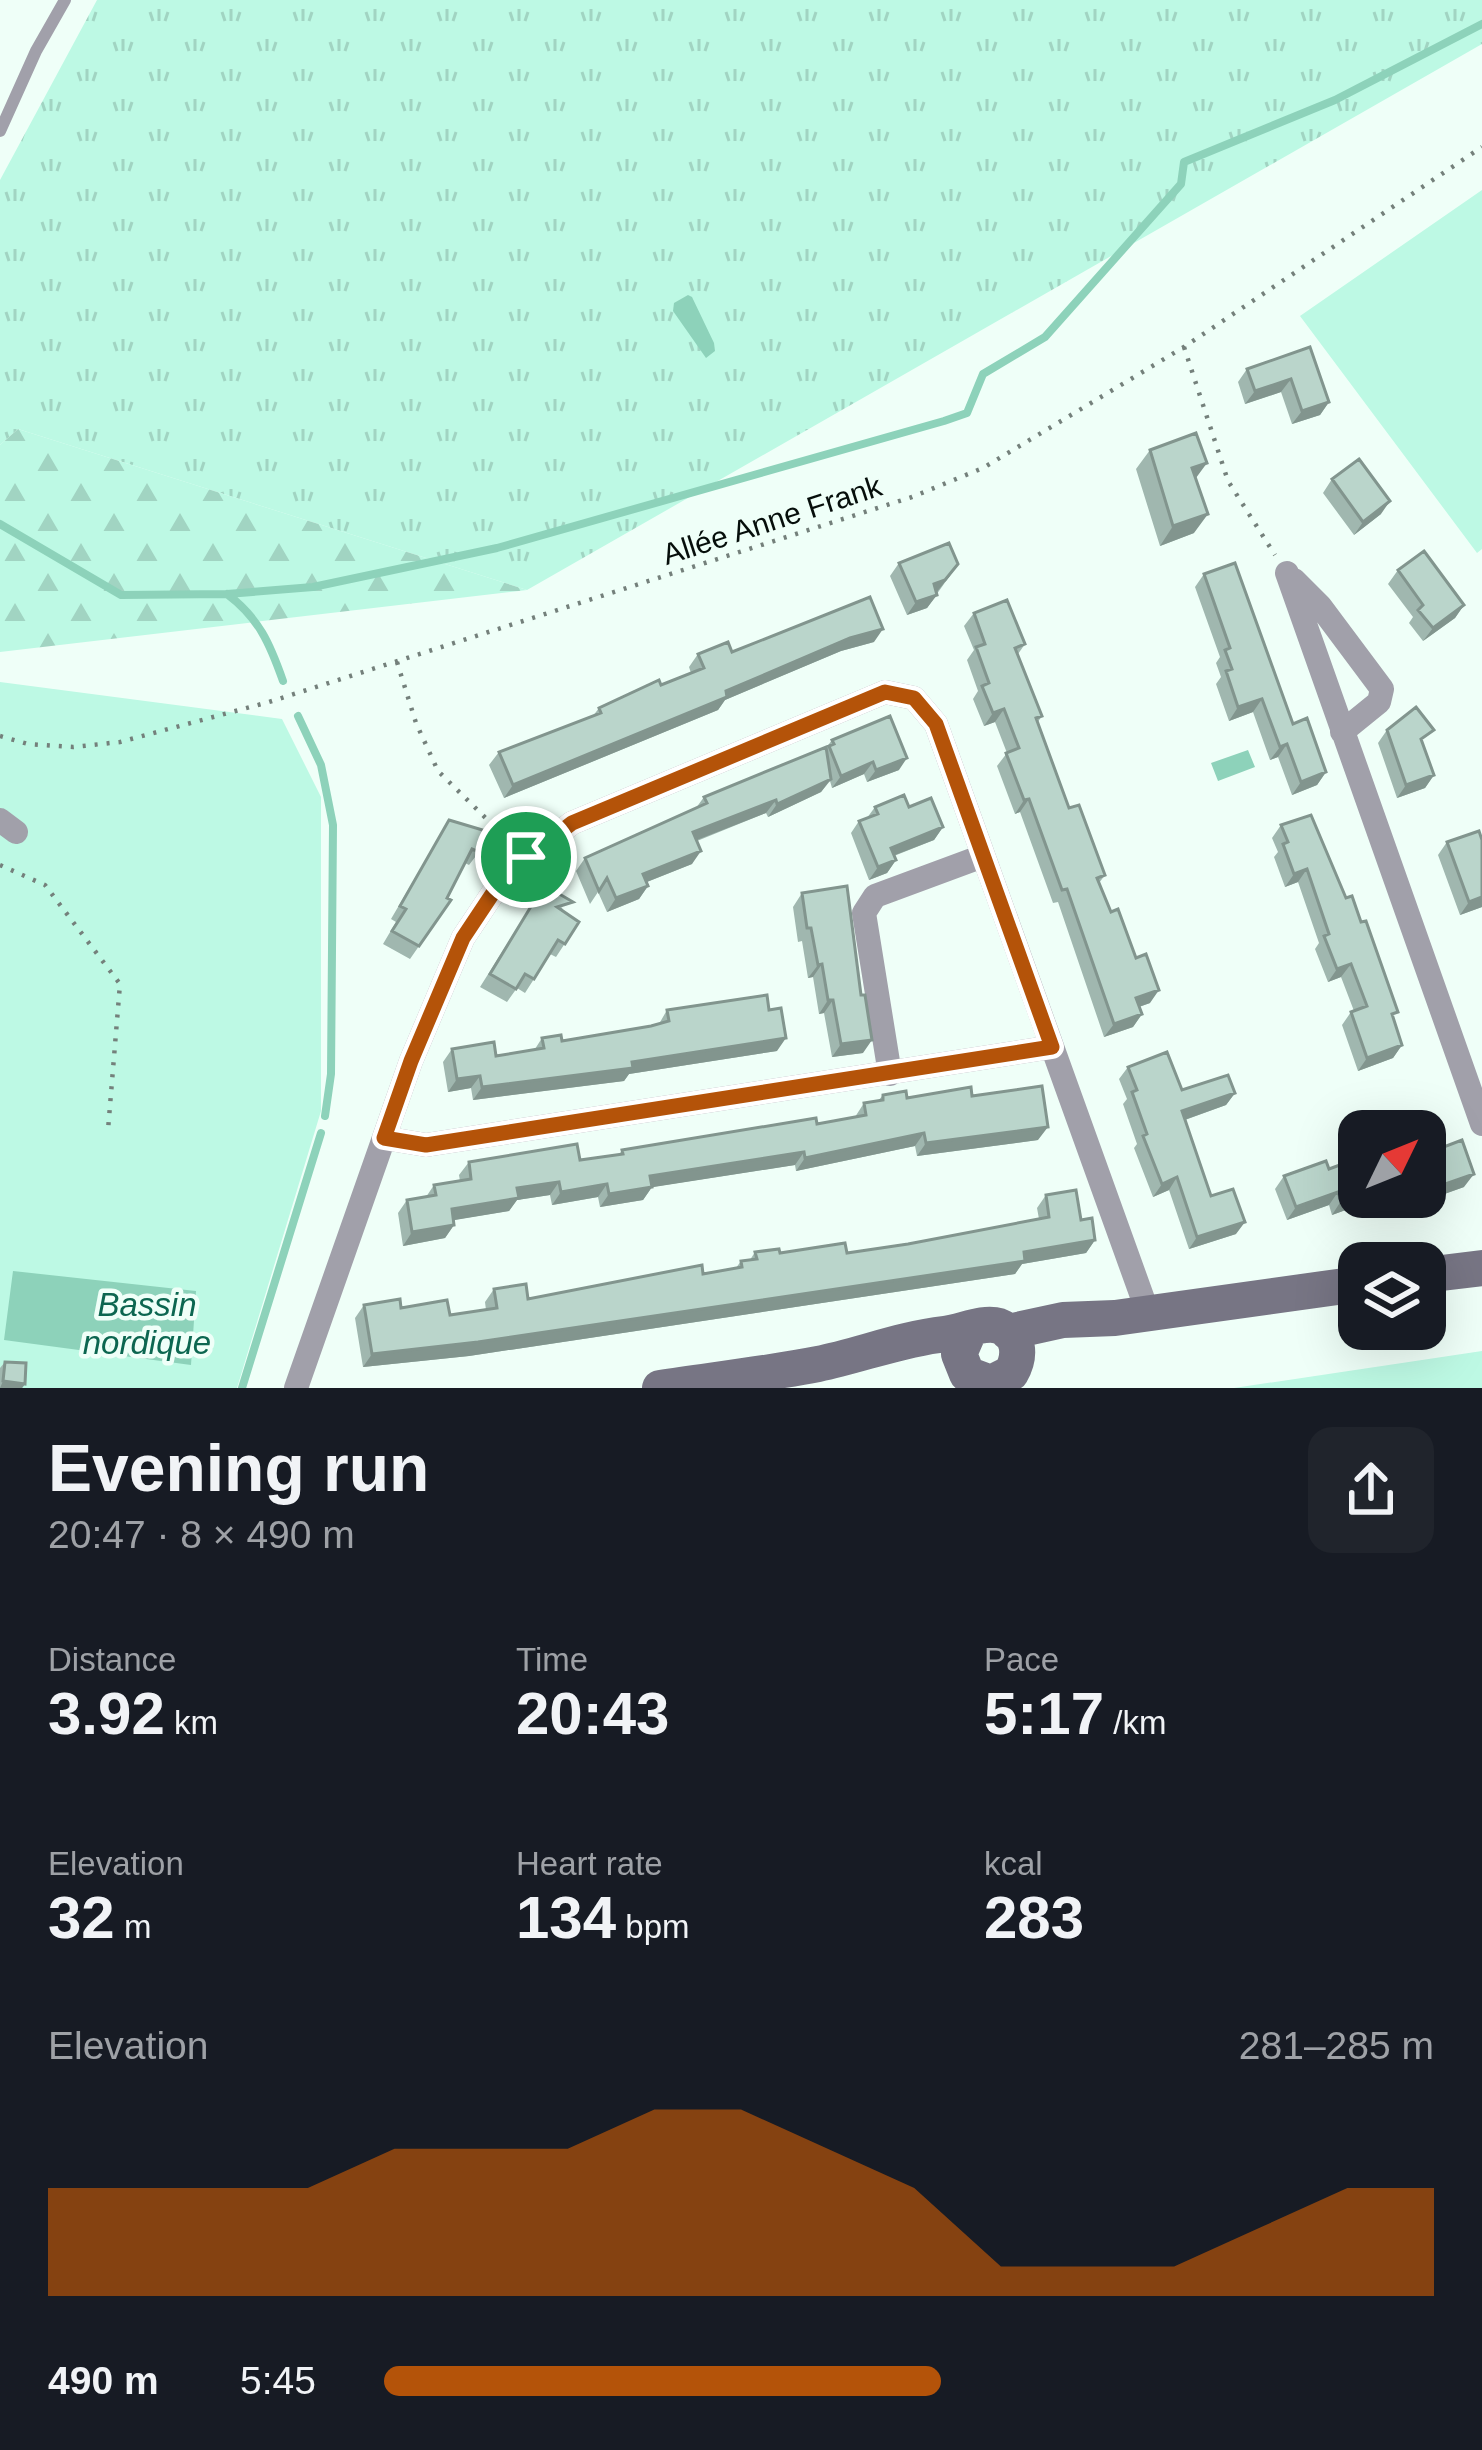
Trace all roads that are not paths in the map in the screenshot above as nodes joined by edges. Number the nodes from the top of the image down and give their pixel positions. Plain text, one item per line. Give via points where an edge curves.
1 (65, 0) edge
2 (0, 130) edge
3 (1342, 731) junction
4 (983, 856) junction
5 (1052, 1047) junction
6 (890, 1074) junction
7 (1482, 1124) edge
8 (384, 1138) junction
9 (1482, 1268) edge
10 (1446, 1272) edge
11 (1338, 1287) edge
12 (1132, 1315) junction
13 (969, 1331) junction
14 (859, 1354) junction
15 (1011, 1364) edge
16 (971, 1379) edge
17 (296, 1388) edge
18 (660, 1388) edge

1 - 2 lane
3 - 3 street via 1287,573 1382,689 1379,702
3 - 7 street
4 - 5 street
4 - 6 street via 875,896 864,913
4 - 8 street via 936,724 914,698 885,692 572,823 494,890 463,938
5 - 6 street
5 - 12 street
6 - 8 street via 426,1145
8 - 17 street
9 - 10 main road
11 - 12 main road
12 - 15 main road via 1063,1319
13 - 14 main road
13 - 15 main road via 993,1325
13 - 16 main road via 959,1354
14 - 16 main road
14 - 18 main road
15 - 16 main road via 991,1383

